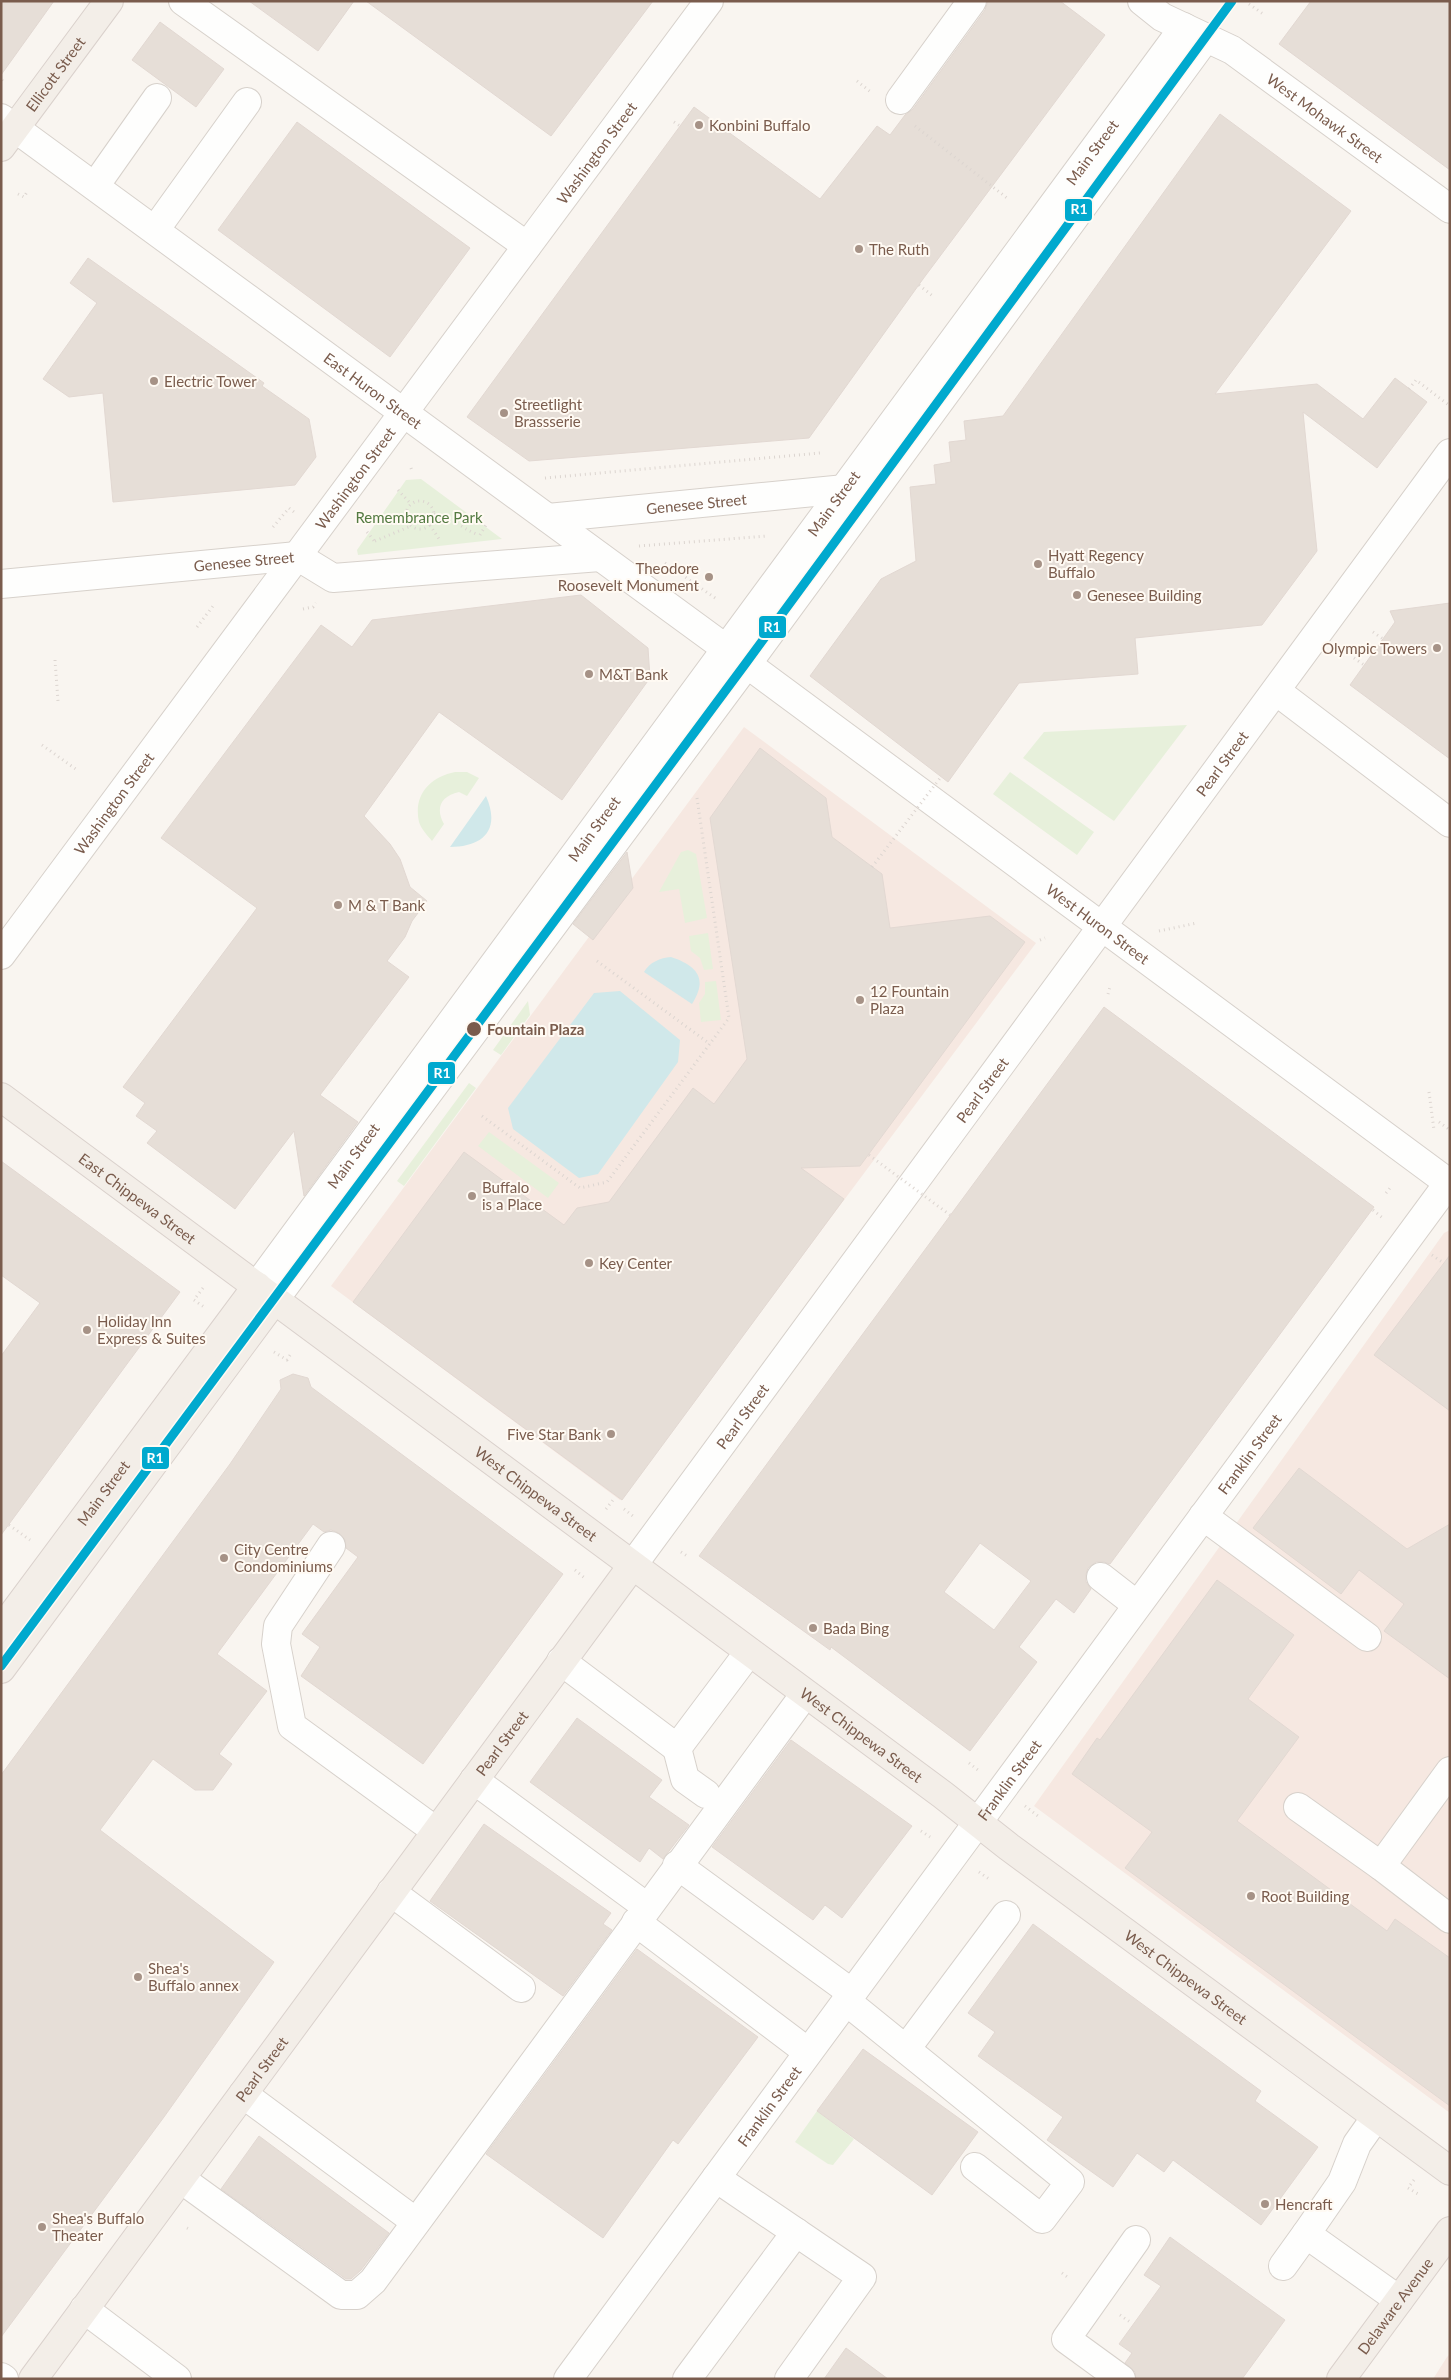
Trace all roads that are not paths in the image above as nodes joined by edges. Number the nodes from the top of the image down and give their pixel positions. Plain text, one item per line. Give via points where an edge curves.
1 (109, 1) edge
2 (183, 1) edge
3 (709, 1) edge
4 (972, 1) edge
5 (1142, 1) edge
6 (1196, 32) junction
7 (157, 98) dead end
8 (248, 102) dead end
9 (896, 106) road end
10 (6, 131) edge
11 (94, 186) junction
12 (1450, 209) edge
13 (155, 230) junction
14 (527, 246) junction
15 (404, 412) junction
16 (1450, 454) edge
17 (845, 489) junction
18 (548, 518) junction
19 (298, 556) junction
20 (600, 557) junction
21 (1, 584) edge
22 (740, 659) junction
23 (1276, 691) junction
24 (1450, 823) edge
25 (1102, 928) junction
26 (1, 955) edge
27 (1, 1096) edge
28 (1449, 1183) edge
29 (269, 1294) junction
30 (1203, 1516) junction
31 (331, 1546) dead end
32 (632, 1566) junction
33 (1101, 1577) dead end
34 (1137, 1605) junction
35 (1, 1630) edge
36 (1367, 1637) dead end
37 (749, 1652) junction
38 (561, 1661) junction
39 (1, 1668) edge
40 (805, 1694) junction
41 (677, 1748) junction
42 (1450, 1772) edge
43 (474, 1780) junction
44 (706, 1794) dead end
45 (1298, 1806) dead end
46 (978, 1822) junction
47 (436, 1831) junction
48 (677, 1865) junction
49 (1381, 1866) junction
50 (391, 1892) junction
51 (641, 1915) junction
52 (1006, 1915) dead end
53 (1450, 1919) edge
54 (521, 1988) dead end
55 (849, 1997) junction
56 (906, 2049) junction
57 (808, 2052) junction
58 (243, 2094) junction
59 (1376, 2117) junction
60 (975, 2167) dead end
61 (1450, 2170) edge
62 (716, 2178) junction
63 (181, 2179) junction
64 (416, 2222) junction
65 (1450, 2231) edge
66 (796, 2232) junction
67 (1306, 2234) junction
68 (1136, 2240) dead end
69 (1283, 2266) dead end
70 (1399, 2300) junction
71 (84, 2309) junction
72 (1, 2376) edge
73 (4, 2379) edge
74 (34, 2379) edge
75 (177, 2379) edge
76 (568, 2379) edge
77 (687, 2379) edge
78 (789, 2379) edge
79 (1122, 2379) edge
80 (1341, 2379) edge

1 - 10 main road, Ellicott Street
2 - 14 street
3 - 14 street, Washington Street
4 - 9 street
5 - 6 street, West Mohawk Street via 1162,16
6 - 12 street, West Mohawk Street via 1232,50
6 - 17 street, Main Street
6 - 22 street, Main Street
7 - 11 street
8 - 13 street
10 - 11 street, East Huron Street
11 - 13 street, East Huron Street
13 - 15 street, East Huron Street
14 - 15 street, Washington Street
15 - 18 street, East Huron Street
15 - 19 street, Washington Street
16 - 23 street, Pearl Street
17 - 18 street, Genesee Street
17 - 22 street, Main Street
18 - 20 street, East Huron Street
19 - 20 street, Genesee Street via 334,578
19 - 21 street, Genesee Street
19 - 26 street, Washington Street
20 - 22 street, East Huron Street
22 - 25 street, West Huron Street
22 - 29 street, Main Street
23 - 24 street
23 - 25 street, Pearl Street
25 - 28 street, West Huron Street
25 - 32 street, Pearl Street
27 - 29 main road, East Chippewa Street
28 - 30 street, Franklin Street
29 - 32 main road, West Chippewa Street
29 - 35 main road, Main Street
29 - 39 main road, Main Street
30 - 34 street, Franklin Street
30 - 36 street
31 - 47 street via 278,1626 276,1644 292,1726
32 - 37 main road, West Chippewa Street
32 - 38 main road, Pearl Street
33 - 34 street
34 - 46 street, Franklin Street
37 - 40 main road, West Chippewa Street
37 - 41 street
38 - 41 street
38 - 43 main road, Pearl Street
40 - 46 main road, West Chippewa Street
40 - 48 street
41 - 44 street via 684,1780
42 - 49 street
43 - 47 main road, Pearl Street
43 - 51 street
45 - 49 street
46 - 55 street, Franklin Street
46 - 59 main road, West Chippewa Street
47 - 50 main road, Pearl Street
48 - 51 street
48 - 55 street
49 - 53 street
50 - 54 street
50 - 58 main road, Pearl Street
51 - 57 street
51 - 64 street
52 - 56 street
55 - 56 street
55 - 57 street, Franklin Street
56 - 60 street via 1070,2182 1042,2219
57 - 62 street, Franklin Street
58 - 63 main road, Pearl Street
58 - 64 street
59 - 61 main road, West Chippewa Street
59 - 67 street via 1357,2144 1342,2182
62 - 66 street
62 - 76 street, Franklin Street
63 - 64 street via 341,2295 357,2296 373,2282
63 - 71 main road, Pearl Street
65 - 70 main road, Delaware Avenue
66 - 77 street
66 - 78 street via 862,2278
67 - 69 street
67 - 70 street
68 - 79 street via 1066,2339
70 - 80 main road, Delaware Avenue
71 - 74 main road, Pearl Street
71 - 75 street
72 - 73 street

